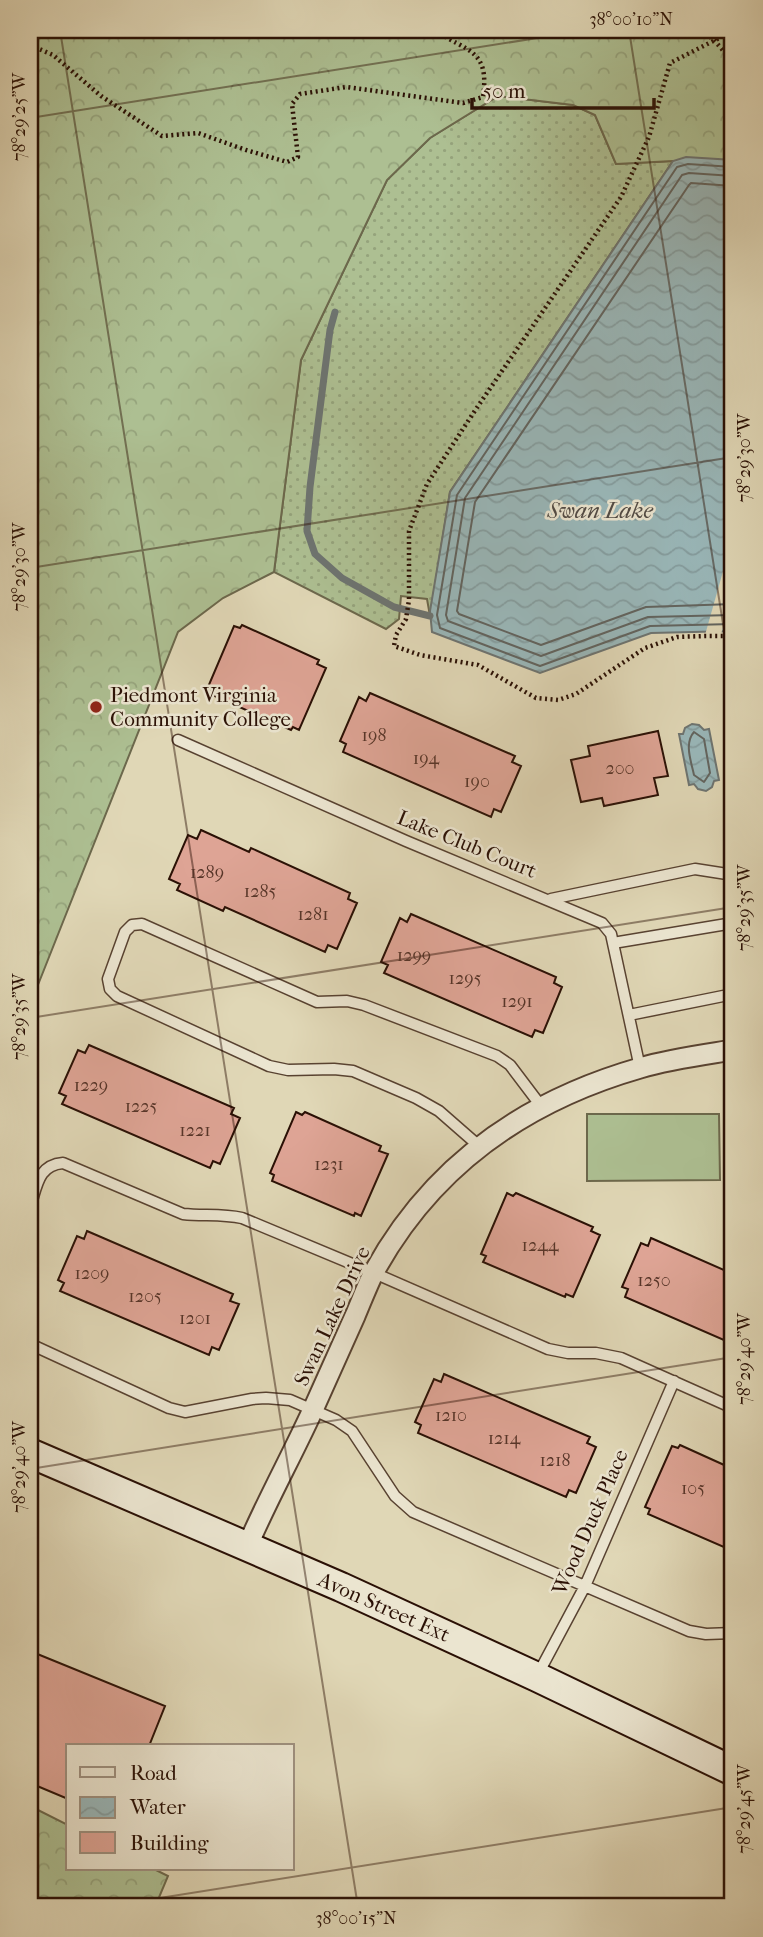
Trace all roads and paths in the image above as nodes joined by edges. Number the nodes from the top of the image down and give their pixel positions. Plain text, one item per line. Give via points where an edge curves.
1 (434, 30) edge
2 (701, 30) edge
3 (733, 31) edge
4 (714, 40) junction
5 (30, 45) edge
6 (733, 62) edge
7 (733, 636) edge
8 (178, 740) dead end
9 (733, 880) edge
10 (550, 900) junction
11 (733, 923) edge
12 (613, 943) junction
13 (733, 994) edge
14 (629, 1015) junction
15 (733, 1050) edge
16 (640, 1068) junction
17 (541, 1106) junction
18 (479, 1146) junction
19 (30, 1207) edge
20 (374, 1273) junction
21 (30, 1344) edge
22 (674, 1381) junction
23 (733, 1408) edge
24 (313, 1410) junction
25 (30, 1453) edge
26 (247, 1547) junction
27 (585, 1586) junction
28 (733, 1633) edge
29 (537, 1677) junction
30 (733, 1772) edge

1 - 5 path via 477,54 486,78 483,97 463,103 346,87 300,94 292,104 298,157 287,162 198,133 162,136 101,96 53,55
2 - 4 path
3 - 4 path
4 - 6 path
4 - 7 path via 670,63 649,138 621,197 427,484 409,531 409,600 394,646 478,665 536,698 558,700 576,694 645,648 677,637
8 - 10 lane, Lake Club Court
9 - 10 lane via 727,874 695,869
10 - 12 lane, Lake Club Court via 602,923
11 - 12 lane
12 - 14 lane, Lake Club Court
13 - 14 lane
14 - 16 lane, Lake Club Court
15 - 16 street, Swan Lake Drive
16 - 17 street, Swan Lake Drive
17 - 18 street, Swan Lake Drive
17 - 18 lane via 510,1065 497,1056 364,1005 317,1002 142,924 125,932 108,979 117,996 269,1066 353,1071 439,1111
18 - 20 street, Swan Lake Drive via 435,1188
19 - 20 lane via 42,1172 63,1163 183,1214 242,1218
20 - 22 lane via 548,1349 621,1358
20 - 24 street, Swan Lake Drive
21 - 24 lane via 185,1412 267,1398 290,1400
22 - 23 lane
22 - 27 lane, Wood Duck Place
24 - 26 street, Swan Lake Drive
24 - 27 lane via 352,1431 395,1496 413,1511
25 - 26 main road, Avon Street Ext
26 - 29 main road, Avon Street Ext
27 - 28 lane via 689,1631
27 - 29 lane, Wood Duck Place
29 - 30 main road, Avon Street Ext

